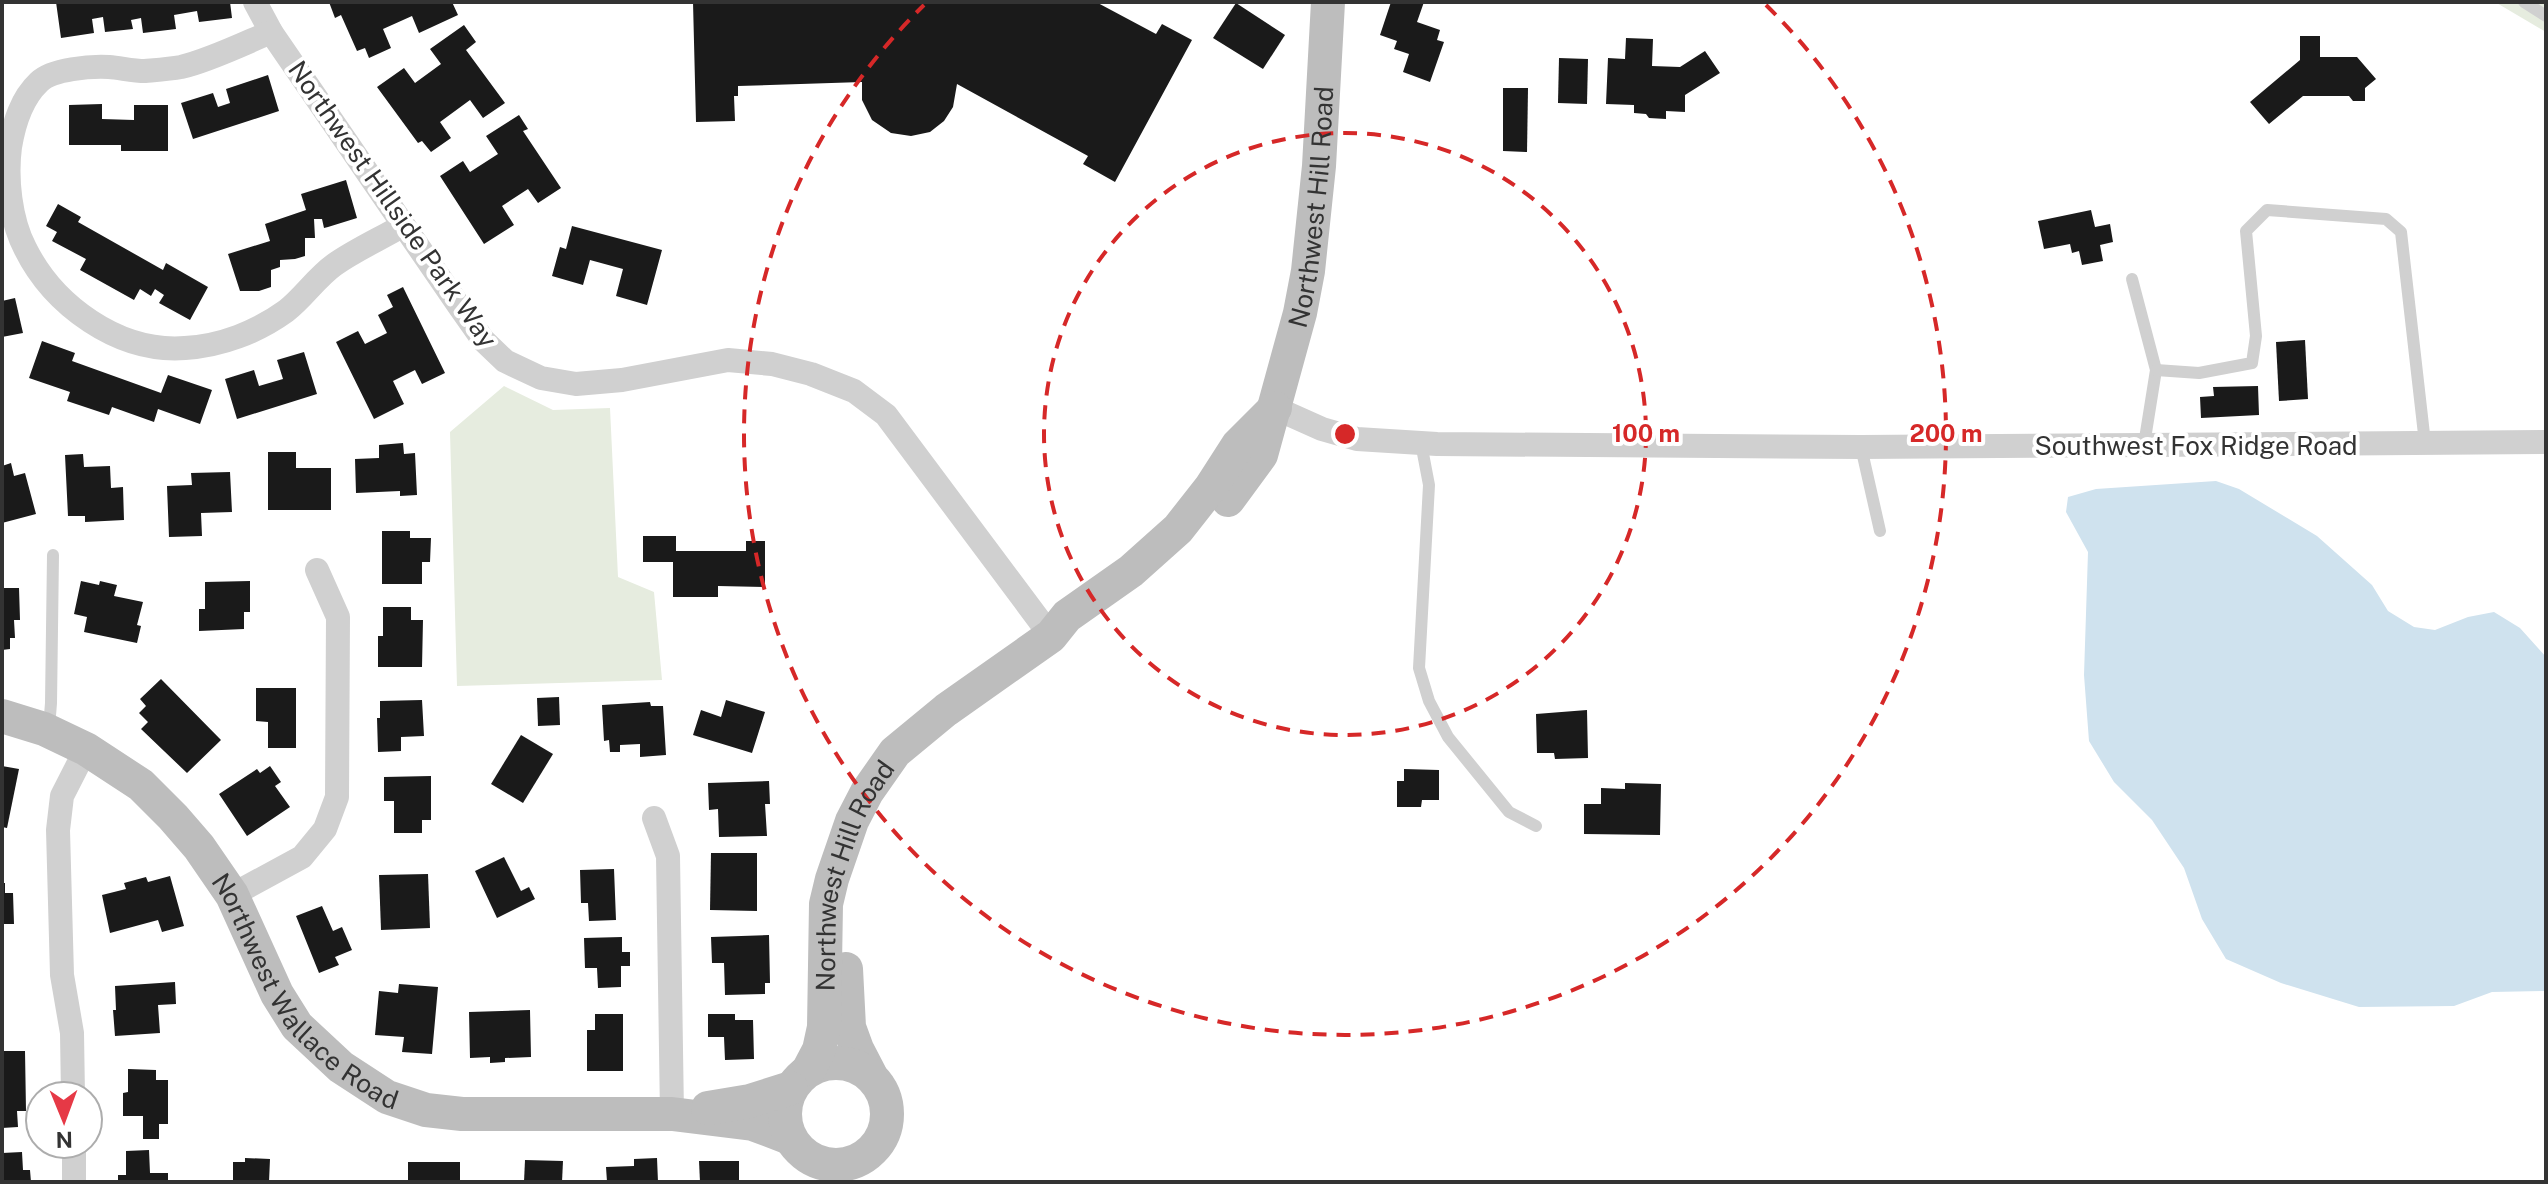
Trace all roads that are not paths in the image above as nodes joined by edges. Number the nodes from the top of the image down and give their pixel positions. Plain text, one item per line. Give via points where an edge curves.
1 (255, 2) edge
2 (1328, 2) edge
3 (2524, 2) edge
4 (2546, 16) edge
5 (271, 32) junction
6 (402, 226) junction
7 (2132, 279) dead end
8 (2156, 370) junction
9 (1275, 408) junction
10 (2546, 442) edge
11 (1421, 443) junction
12 (2425, 443) junction
13 (2144, 445) junction
14 (1861, 447) junction
15 (1880, 531) dead end
16 (53, 555) dead end
17 (317, 570) dead end
18 (1051, 636) junction
19 (946, 710) junction
20 (2, 716) edge
21 (49, 731) junction
22 (86, 749) junction
23 (654, 818) dead end
24 (1536, 826) dead end
25 (232, 895) junction
26 (870, 1074) junction
27 (800, 1079) junction
28 (73, 1080) edge
29 (672, 1114) junction
30 (74, 1160) edge
31 (807, 1160) edge
32 (858, 1169) edge
33 (74, 1182) edge

1 - 5 street, Northwest Hillside Park Way
2 - 9 main road, Northwest Hill Road via 1308,271
3 - 4 lane
5 - 6 street, Northwest Hillside Park Way
5 - 6 street via 182,67 105,67 41,79 22,103 9,160 16,225 43,277 64,302 115,334 146,345 183,349 246,334 273,319 333,266
6 - 18 street, Northwest Hillside Park Way via 483,340 505,361 541,378 576,384 622,380 728,360 772,364 854,391 886,415
7 - 8 lane
8 - 12 lane via 2199,373 2252,363 2256,336 2246,231 2267,210 2386,219 2401,232
8 - 13 lane
9 - 11 street, Southwest Fox Ridge Road via 1357,439
9 - 18 main road, Northwest Hill Road via 1238,445 1178,529 1131,571 1067,616
10 - 12 street, Southwest Fox Ridge Road
11 - 14 street, Southwest Fox Ridge Road
11 - 24 lane via 1429,485 1419,668 1448,737 1509,812
12 - 13 street, Southwest Fox Ridge Road
13 - 14 street, Southwest Fox Ridge Road
14 - 15 lane
16 - 21 lane
17 - 25 street via 338,617 337,797 325,829 302,857
18 - 19 main road, Northwest Hill Road
19 - 26 main road, Northwest Hill Road via 870,831 849,904 849,1027
19 - 27 main road, Northwest Hill Road via 895,752 867,792 841,848 826,904 824,1027 819,1050
20 - 21 main road, Northwest Wallace Road
21 - 22 main road, Northwest Wallace Road
22 - 25 main road, Northwest Wallace Road via 163,806
22 - 28 street via 62,796 58,830 62,975 72,1033
23 - 29 street via 668,856
25 - 29 main road, Northwest Wallace Road via 297,1026 341,1067 387,1097 426,1110 462,1114
26 - 27 main road via 840,1062 824,1063
26 - 32 main road via 886,1101 888,1117 876,1146
27 - 29 main road, Northwest Wallace Road via 750,1101
27 - 31 main road via 785,1113
29 - 31 main road, Northwest Wallace Road via 753,1124
30 - 33 street
31 - 32 main road

